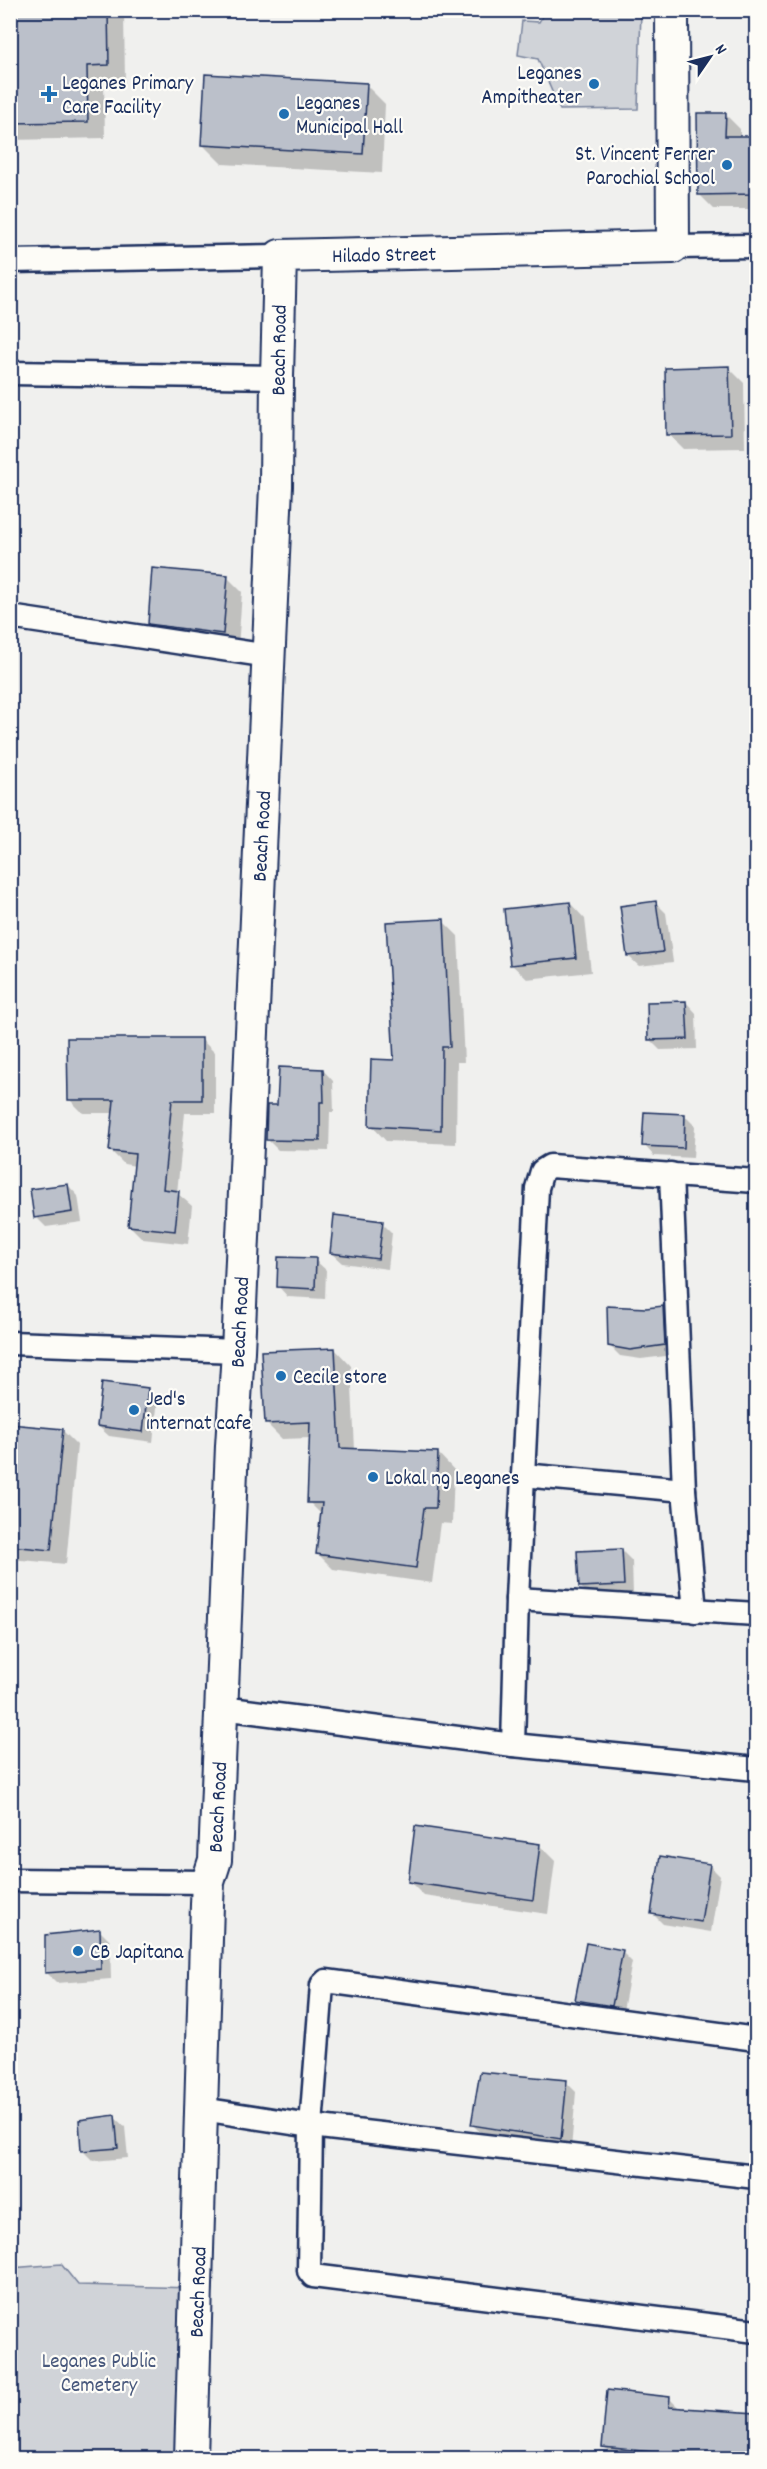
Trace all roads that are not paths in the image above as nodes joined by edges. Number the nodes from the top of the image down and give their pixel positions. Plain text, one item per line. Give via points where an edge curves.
1 (672, 10) edge
2 (756, 246) edge
3 (673, 247) junction
4 (280, 256) junction
5 (10, 261) edge
6 (10, 373) edge
7 (277, 377) junction
8 (10, 617) edge
9 (269, 656) junction
10 (671, 1174) junction
11 (756, 1181) edge
12 (10, 1343) edge
13 (238, 1351) junction
14 (523, 1475) junction
15 (684, 1490) junction
16 (517, 1599) junction
17 (695, 1611) junction
18 (756, 1614) edge
19 (222, 1708) junction
20 (513, 1745) junction
21 (756, 1769) edge
22 (10, 1880) edge
23 (208, 1882) junction
24 (756, 2039) edge
25 (202, 2109) junction
26 (310, 2126) junction
27 (756, 2177) edge
28 (756, 2331) edge
29 (191, 2458) edge

1 - 3 main road
2 - 3 street, Hilado Street
3 - 4 main road, Hilado Street
4 - 5 street, Hilado Street
4 - 7 main road, Beach Road
6 - 7 street
7 - 9 main road, Beach Road
8 - 9 street
9 - 13 main road, Beach Road
10 - 11 street
10 - 14 street via 550,1166 542,1171 537,1188
10 - 15 street
12 - 13 street
13 - 19 main road, Beach Road
14 - 15 street
14 - 16 street
15 - 17 street
16 - 17 street
16 - 20 street
17 - 18 street
19 - 20 street
19 - 23 main road, Beach Road via 214,1860
20 - 21 street
22 - 23 street
23 - 25 main road, Beach Road
24 - 26 street via 326,1981 322,1985
25 - 26 street
25 - 29 main road, Beach Road
26 - 27 street
26 - 28 street via 309,2271 313,2276

